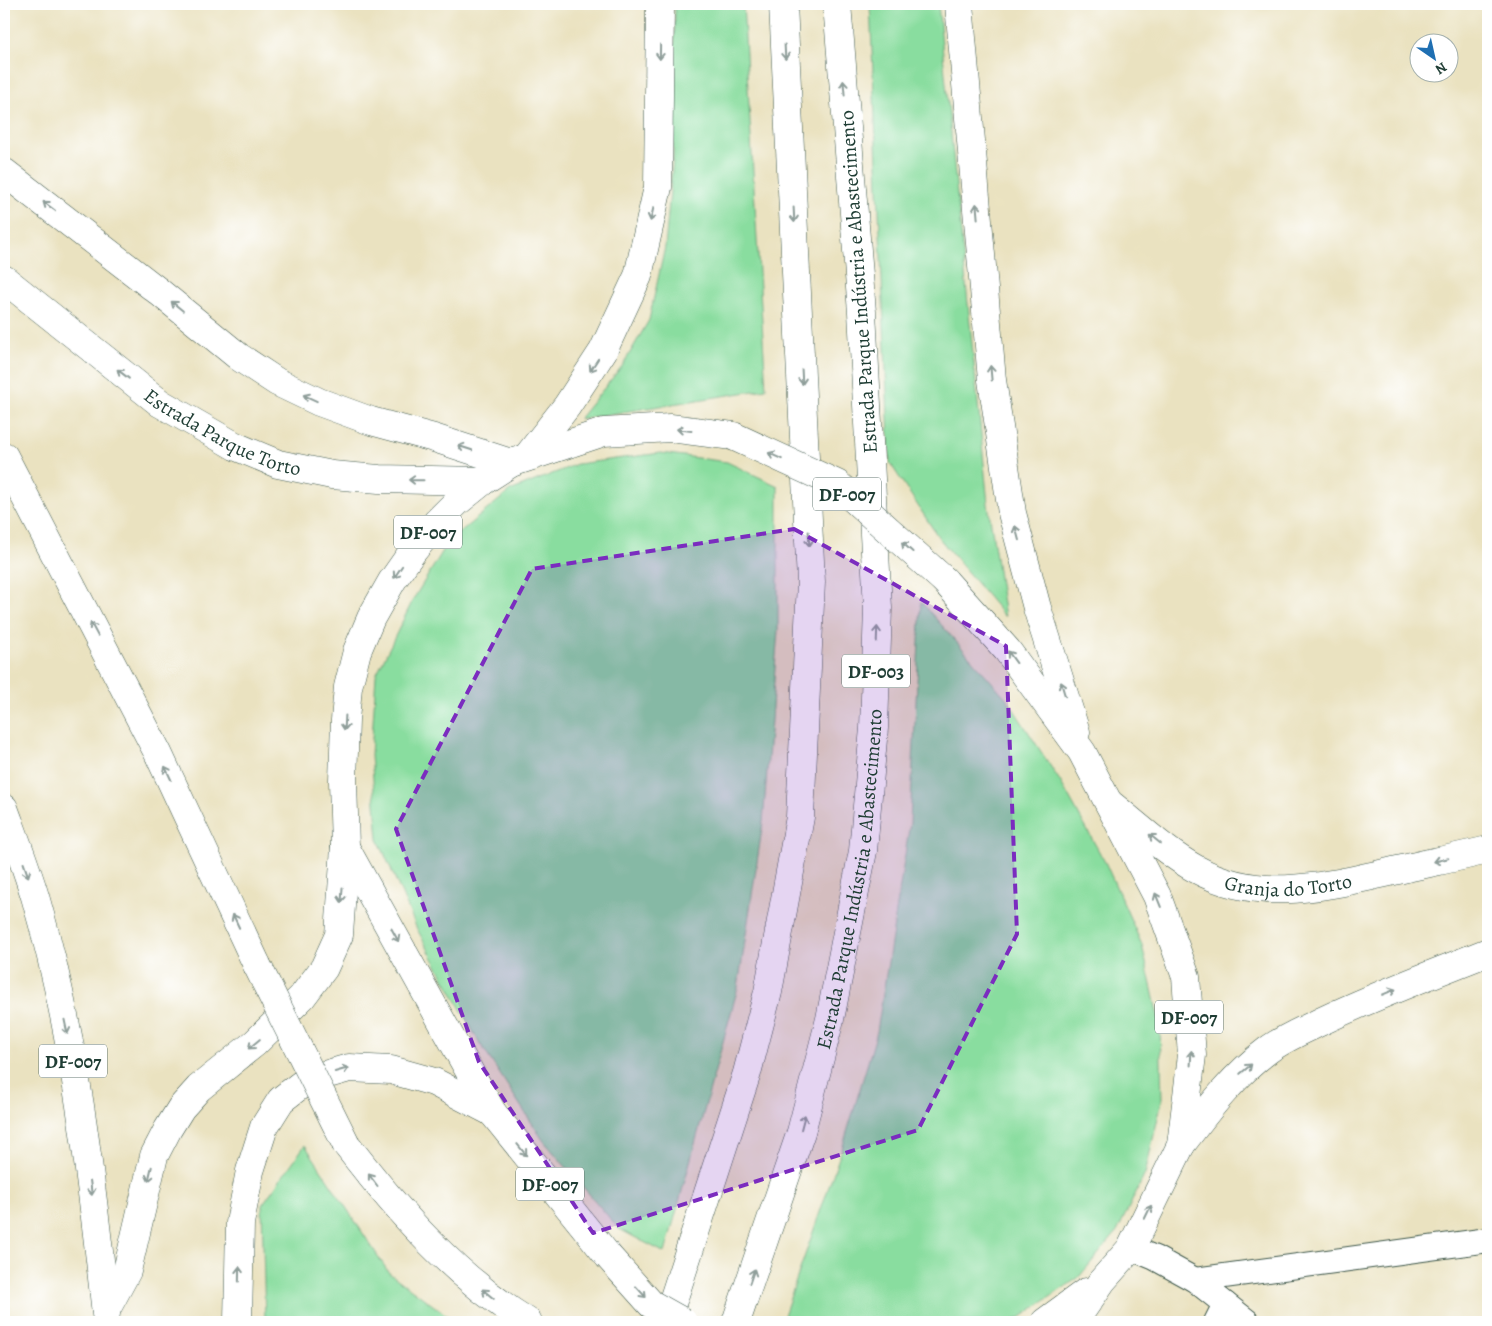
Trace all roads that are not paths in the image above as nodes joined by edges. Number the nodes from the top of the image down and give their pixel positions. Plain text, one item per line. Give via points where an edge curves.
1 (660, 4) edge
2 (783, 4) edge
3 (837, 4) edge
4 (959, 4) edge
5 (4, 172) edge
6 (4, 279) edge
7 (4, 456) edge
8 (519, 460) junction
9 (483, 481) junction
10 (1082, 752) junction
11 (1109, 803) junction
12 (4, 808) edge
13 (345, 846) junction
14 (1488, 850) edge
15 (1488, 952) edge
16 (492, 1112) junction
17 (1181, 1145) junction
18 (1488, 1240) edge
19 (1131, 1248) junction
20 (1195, 1280) junction
21 (1102, 1281) junction
22 (1220, 1313) edge
23 (106, 1316) edge
24 (238, 1322) edge
25 (528, 1322) edge
26 (666, 1322) edge
27 (683, 1322) edge
28 (736, 1322) edge
29 (1045, 1322) edge
30 (1074, 1322) edge
31 (1248, 1322) edge

1 -> 8 main road via 658,187 638,276 603,351 567,406
2 -> 26 main road via 811,582 800,817 768,992 747,1073
28 -> 3 main road, Estrada Parque Indústria e Abastecimento / DF-003 via 801,1132 830,1019 863,851 874,728 878,608 862,312
10 -> 4 main road via 1037,608 1012,513 992,380
8 -> 5 main road via 372,420 319,402 276,382 239,357
9 -> 6 main road, Estrada Parque Torto via 332,475 278,464 235,446 160,403
25 -> 7 main road, bridge via 502,1306 428,1242 380,1189 346,1144 257,965 158,753
8 - 9 main road, DF-007
10 -> 8 main road, DF-007, bridge via 1007,650 944,580 837,484 733,436 670,428 604,432
9 -> 13 main road, DF-007 via 456,502 413,551 371,618 357,651 348,687 345,720
10 - 11 main road, DF-007
14 -> 11 main road, Granja do Torto via 1330,885 1289,890 1251,889 1198,870
17 -> 11 main road, DF-007 via 1192,1055 1186,977 1156,896
12 -> 23 main road, DF-007 via 36,900 57,984 91,1187
13 -> 16 main road, DF-007
13 -> 23 main road via 339,935 324,968 278,1022 199,1088 181,1108 154,1156 126,1271
17 -> 15 main road via 1231,1083 1269,1050 1345,1010
24 -> 16 main road via 240,1223 250,1170 264,1127 281,1100 307,1080 349,1068 391,1070 434,1082
16 -> 27 main road, DF-007, bridge via 608,1256 652,1304
19 -> 17 main road, DF-007
18 - 20 street
19 - 20 street
19 - 21 main road, DF-007
20 - 22 street
21 - 29 main road, DF-007
21 - 30 main road, DF-007
22 - 31 street

